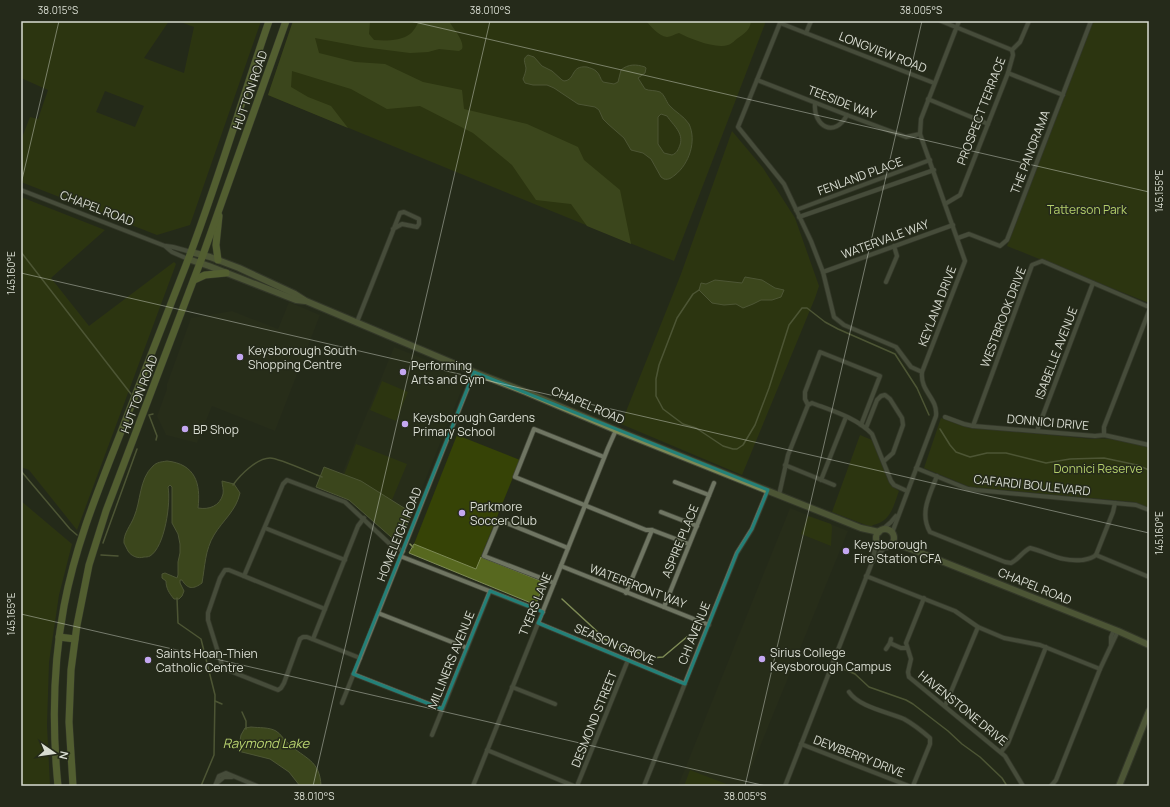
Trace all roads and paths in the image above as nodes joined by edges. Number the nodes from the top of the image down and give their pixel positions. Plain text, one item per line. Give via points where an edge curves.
1 (269, 21) edge
2 (286, 21) edge
3 (811, 21) edge
4 (941, 21) edge
5 (959, 21) edge
6 (1029, 21) edge
7 (1091, 21) edge
8 (956, 27) junction
9 (806, 33) junction
10 (1012, 50) junction
11 (1008, 73) junction
12 (757, 80) junction
13 (934, 83) junction
14 (1064, 95) junction
15 (928, 100) junction
16 (815, 103) junction
17 (847, 115) junction
18 (988, 124) junction
19 (920, 134) junction
20 (930, 160) junction
21 (934, 170) junction
22 (21, 190) edge
23 (945, 204) junction
24 (219, 210) junction
25 (796, 210) junction
26 (800, 217) junction
27 (953, 225) junction
28 (393, 229) junction
29 (958, 238) junction
30 (165, 246) junction
31 (894, 246) junction
32 (203, 255) junction
33 (190, 256) junction
34 (218, 260) junction
35 (200, 263) junction
36 (823, 272) junction
37 (226, 273) junction
38 (194, 280) junction
39 (886, 282) dead end
40 (1093, 283) junction
41 (306, 301) junction
42 (1149, 307) edge
43 (1149, 311) edge
44 (357, 322) junction
45 (474, 372) junction
46 (922, 372) junction
47 (808, 405) junction
48 (945, 416) dead end
49 (846, 417) junction
50 (861, 425) junction
51 (973, 426) junction
52 (866, 428) junction
53 (616, 430) junction
54 (1037, 431) junction
55 (1104, 435) junction
56 (1149, 445) edge
57 (604, 458) junction
58 (884, 461) junction
59 (786, 466) junction
60 (916, 468) junction
61 (937, 476) junction
62 (821, 480) junction
63 (676, 482) dead end
64 (714, 483) dead end
65 (834, 485) dead end
66 (768, 490) junction
67 (907, 491) junction
68 (709, 495) junction
69 (779, 495) junction
70 (1115, 502) junction
71 (585, 506) junction
72 (902, 506) junction
73 (1149, 510) edge
74 (662, 512) dead end
75 (364, 518) junction
76 (697, 526) junction
77 (265, 528) junction
78 (861, 528) junction
79 (652, 530) junction
80 (881, 531) junction
81 (893, 534) junction
82 (877, 541) junction
83 (689, 544) junction
84 (888, 546) junction
85 (568, 548) junction
86 (916, 550) junction
87 (403, 551) junction
88 (1096, 555) junction
89 (400, 556) junction
90 (345, 560) junction
91 (871, 565) junction
92 (561, 566) junction
93 (244, 576) junction
94 (866, 576) junction
95 (1149, 577) edge
96 (554, 584) junction
97 (490, 591) junction
98 (626, 593) junction
99 (924, 598) junction
100 (664, 607) junction
101 (325, 609) junction
102 (543, 612) junction
103 (378, 613) junction
104 (538, 623) junction
105 (709, 625) junction
106 (978, 627) junction
107 (1116, 630) junction
108 (59, 637) junction
109 (74, 639) junction
110 (314, 639) junction
111 (1148, 644) edge
112 (1046, 647) junction
113 (467, 648) junction
114 (907, 648) junction
115 (886, 649) dead end
116 (360, 658) junction
117 (628, 660) junction
118 (1100, 669) junction
119 (353, 674) junction
120 (685, 684) junction
121 (512, 687) junction
122 (849, 692) dead end
123 (342, 703) dead end
124 (555, 704) dead end
125 (945, 706) junction
126 (442, 709) junction
127 (1149, 711) edge
128 (432, 735) dead end
129 (801, 744) junction
130 (487, 750) junction
131 (1001, 752) junction
132 (215, 785) edge
133 (58, 786) edge
134 (73, 786) edge
135 (257, 786) edge
136 (473, 786) edge
137 (576, 786) edge
138 (644, 786) edge
139 (785, 786) edge
140 (909, 786) edge
141 (913, 786) edge
142 (1023, 786) edge
143 (1051, 786) edge
144 (1118, 786) edge

1 - 33 main road, HUTTON ROAD
2 - 24 main road, HUTTON ROAD
3 - 9 street
4 - 8 street
5 - 8 street, KEYLANA DRIVE
6 - 10 street, PROSPECT TERRACE via 1020,42
7 - 14 street, THE PANORAMA
8 - 10 street
8 - 13 street, KEYLANA DRIVE
9 - 12 street, LONGVIEW ROAD via 780,23
9 - 13 street, LONGVIEW ROAD
10 - 11 street, PROSPECT TERRACE via 1013,56
11 - 14 street
11 - 18 street, PROSPECT TERRACE
12 - 16 street, TEESIDE WAY
12 - 25 street via 738,127 784,184
13 - 15 street, KEYLANA DRIVE
14 - 29 street, THE PANORAMA via 1007,240 1000,246 970,234
15 - 18 street
15 - 19 street, KEYLANA DRIVE via 921,119
16 - 17 street, TEESIDE WAY
16 - 17 street via 816,118 828,128 841,124
17 - 19 street, TEESIDE WAY via 906,137
18 - 23 street, PROSPECT TERRACE via 960,195
19 - 20 street, KEYLANA DRIVE
20 - 21 street, KEYLANA DRIVE
20 - 25 street, FENLAND PLACE
21 - 23 street, KEYLANA DRIVE
21 - 26 street, FENLAND PLACE
22 - 30 street, CHAPEL ROAD
23 - 27 street, KEYLANA DRIVE
24 - 32 main road, HUTTON ROAD
24 - 34 main road via 216,238
25 - 26 street
26 - 36 street
27 - 29 street, KEYLANA DRIVE
27 - 31 street, WATERVALE WAY
28 - 28 street via 401,212 419,219 416,227 402,224
28 - 44 street
29 - 46 street, KEYLANA DRIVE via 965,261
30 - 33 street, CHAPEL ROAD via 172,252
30 - 33 street, CHAPEL ROAD via 173,246
31 - 36 street, WATERVALE WAY
31 - 39 street via 897,256
32 - 33 main road, CHAPEL ROAD
32 - 34 main road, CHAPEL ROAD
32 - 35 main road, HUTTON ROAD
33 - 35 main road, CHAPEL ROAD
33 - 108 main road, HUTTON ROAD via 95,498 68,588
34 - 41 main road, CHAPEL ROAD via 296,294
35 - 37 main road, CHAPEL ROAD
35 - 38 main road, HUTTON ROAD
36 - 46 street via 834,317 844,325 896,347 912,367
37 - 38 main road
37 - 41 main road, CHAPEL ROAD via 296,300
38 - 109 main road, HUTTON ROAD via 100,528 84,587
40 - 42 street, WESTBROOK DRIVE
40 - 51 street, WESTBROOK DRIVE via 1042,261 1032,265
40 - 54 street, ISABELLE AVENUE
41 - 44 main road, CHAPEL ROAD
43 - 55 street via 1104,427
44 - 45 main road, CHAPEL ROAD
45 - 53 main road, CHAPEL ROAD
45 - 87 street, HOMELEIGH ROAD
46 - 60 street via 922,384 937,412
47 - 49 street via 812,403
47 - 50 street via 805,392 820,352 880,376
47 - 59 street
48 - 51 street, DONNICI DRIVE
49 - 50 street
49 - 62 street
50 - 52 street
51 - 54 street, DONNICI DRIVE
52 - 58 street via 872,434
52 - 58 street via 877,400 881,396 890,399 904,425 893,453
53 - 57 street, TYERS LANE
53 - 66 main road, CHAPEL ROAD
54 - 55 street, DONNICI DRIVE
55 - 56 street, DONNICI DRIVE
57 - 71 street, TYERS LANE
57 - 71 street via 534,429 515,477
58 - 67 street via 894,485
59 - 62 street
59 - 69 street
60 - 61 street, CAFARDI BOULEVARD
60 - 67 street
61 - 70 street, CAFARDI BOULEVARD via 968,489
61 - 88 street via 925,510 930,532 1012,563 1030,548 1071,561 1092,559
62 - 65 street
63 - 68 street
64 - 68 street, ASPIRE PLACE
66 - 69 main road, CHAPEL ROAD
66 - 105 street, CHI AVENUE via 752,529 737,553
67 - 72 street
68 - 76 street, ASPIRE PLACE
69 - 78 main road, CHAPEL ROAD
70 - 73 street, CAFARDI BOULEVARD
70 - 88 street via 1114,512
71 - 79 street via 646,530
71 - 85 street, TYERS LANE
72 - 80 street
72 - 81 street
74 - 76 street
75 - 77 street via 344,502 287,480
75 - 87 street via 391,545
75 - 90 street via 358,526
76 - 83 street, ASPIRE PLACE
77 - 90 street
77 - 93 street
78 - 80 main road, CHAPEL ROAD
78 - 82 main road, CHAPEL ROAD
79 - 83 street
79 - 98 street
80 - 81 main road via 888,530
80 - 82 main road
81 - 84 main road via 893,541
81 - 86 main road, CHAPEL ROAD
82 - 84 main road via 881,546
82 - 91 street
83 - 100 street, ASPIRE PLACE
84 - 86 main road, CHAPEL ROAD
84 - 91 street
85 - 92 street, TYERS LANE
85 - 96 street via 499,520 484,556
86 - 107 main road, CHAPEL ROAD
87 - 89 street, HOMELEIGH ROAD
88 - 95 street
89 - 97 street
89 - 103 street, HOMELEIGH ROAD
90 - 101 street
91 - 94 street
92 - 96 street, TYERS LANE
92 - 98 street, WATERFRONT WAY
93 - 101 street
93 - 110 street via 229,570 223,572 208,613 225,669 278,690 284,683 300,639
94 - 99 street
94 - 129 street
96 - 102 street, TYERS LANE
97 - 102 street
97 - 113 street, MILLINERS AVENUE
98 - 100 street, WATERFRONT WAY
99 - 106 street via 955,610
99 - 114 street, HAVENSTONE DRIVE via 907,640
100 - 105 street, WATERFRONT WAY
101 - 110 street
102 - 104 street, TYERS LANE
103 - 113 street
103 - 116 street, HOMELEIGH ROAD
104 - 117 street, SEASON GROVE
104 - 121 street, TYERS LANE
105 - 120 street, CHI AVENUE
106 - 112 street via 1004,638
106 - 125 street
107 - 111 main road, CHAPEL ROAD
107 - 118 street
108 - 109 main road
108 - 133 main road, HUTTON ROAD via 54,700
109 - 134 main road, HUTTON ROAD via 69,722
110 - 116 street
112 - 118 street
112 - 131 street via 1008,743
113 - 126 street, MILLINERS AVENUE
114 - 115 street via 901,648 891,641
114 - 125 street, HAVENSTONE DRIVE via 911,659 909,677
116 - 119 street, HOMELEIGH ROAD
117 - 120 street, SEASON GROVE
117 - 137 street, DESMOND STREET
118 - 143 street via 1056,780
119 - 123 street, HOMELEIGH ROAD
119 - 126 street
120 - 138 street, CHI AVENUE
121 - 124 street
121 - 130 street, TYERS LANE
122 - 141 street via 860,702 908,721 928,737 930,741
125 - 131 street, HAVENSTONE DRIVE
126 - 128 street, MILLINERS AVENUE
127 - 144 main road
129 - 139 street
129 - 140 street, DEWBERRY DRIVE
130 - 136 street, TYERS LANE
130 - 137 street
131 - 142 street, HAVENSTONE DRIVE
132 - 135 street via 222,778 233,777

